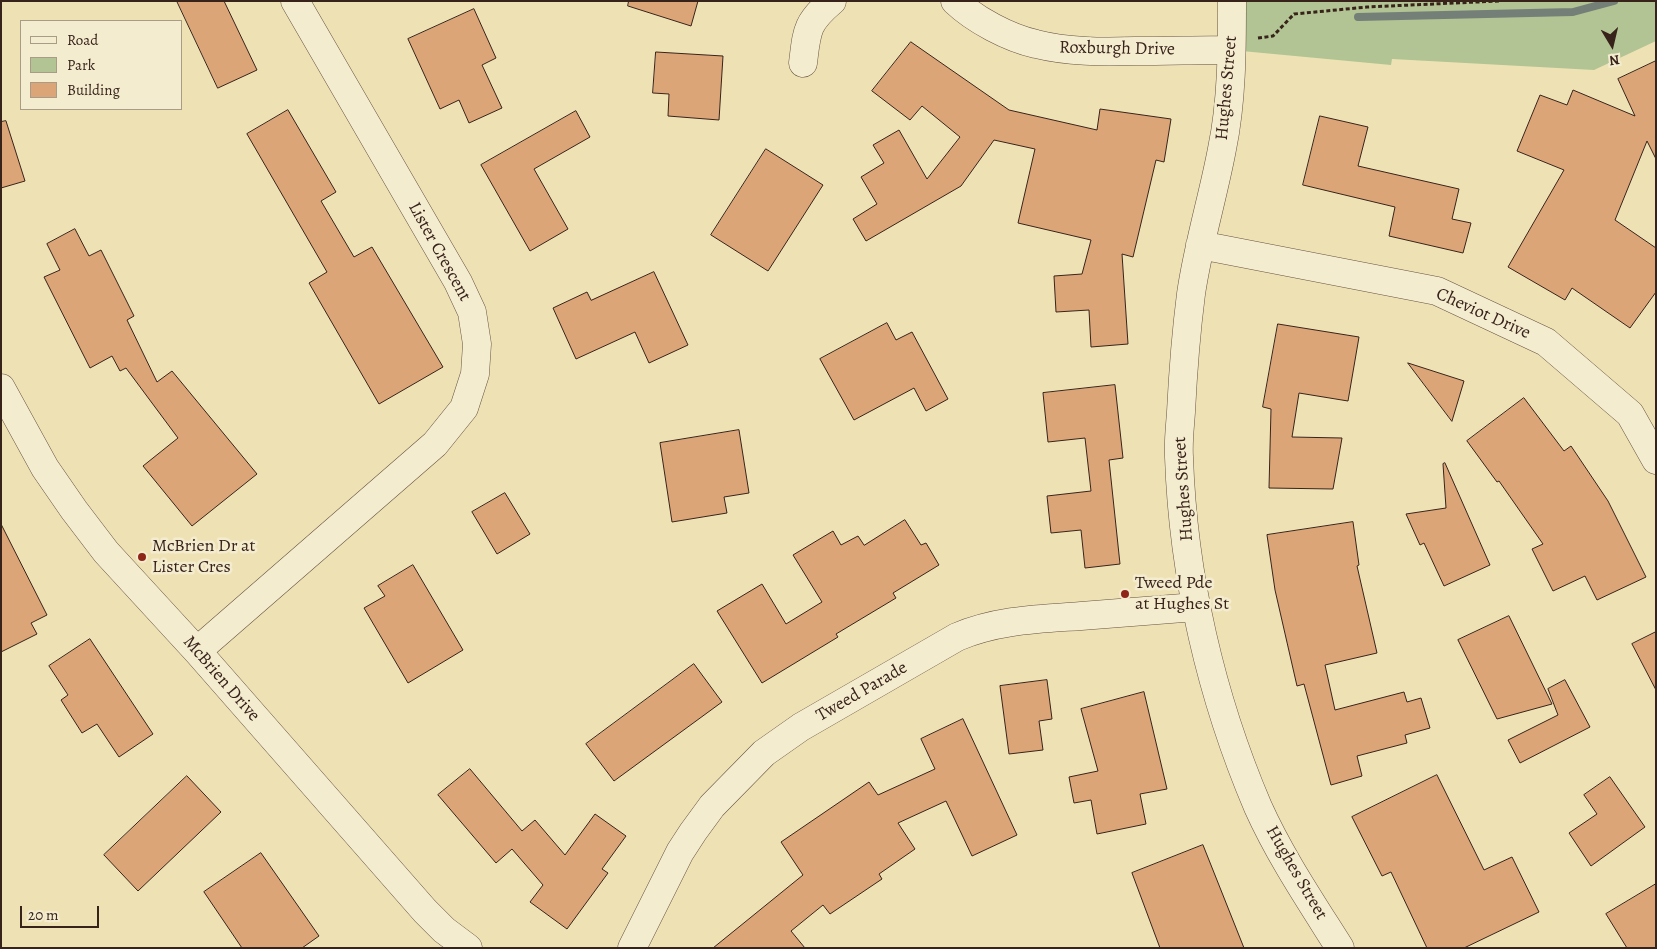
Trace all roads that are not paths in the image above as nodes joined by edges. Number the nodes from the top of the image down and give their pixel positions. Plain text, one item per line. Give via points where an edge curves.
1 (295, 1) edge
2 (832, 1) edge
3 (955, 1) edge
4 (1232, 1) edge
5 (1232, 46) junction
6 (803, 64) dead end
7 (1200, 245) junction
8 (1, 388) edge
9 (1656, 460) edge
10 (1196, 607) junction
11 (198, 651) junction
12 (468, 948) edge
13 (632, 948) edge
14 (1340, 948) edge

1 - 11 street, Lister Crescent via 458,282 472,312 478,344 475,374 464,408 435,444
2 - 6 street via 810,25
3 - 5 street, Roxburgh Drive via 998,30 1056,48 1093,52
4 - 5 street, Hughes Street
5 - 7 street, Hughes Street via 1223,147
7 - 9 street, Cheviot Drive via 1437,291 1546,342 1630,414
7 - 10 street, Hughes Street via 1184,353 1179,455
8 - 11 street, McBrien Drive via 45,468 74,510 106,552
10 - 13 street, Tweed Parade via 1028,620 977,628 801,727 764,753 712,806 680,852
10 - 14 street, Hughes Street via 1206,653 1237,753 1259,808 1287,863
11 - 12 street, McBrien Drive via 425,911

